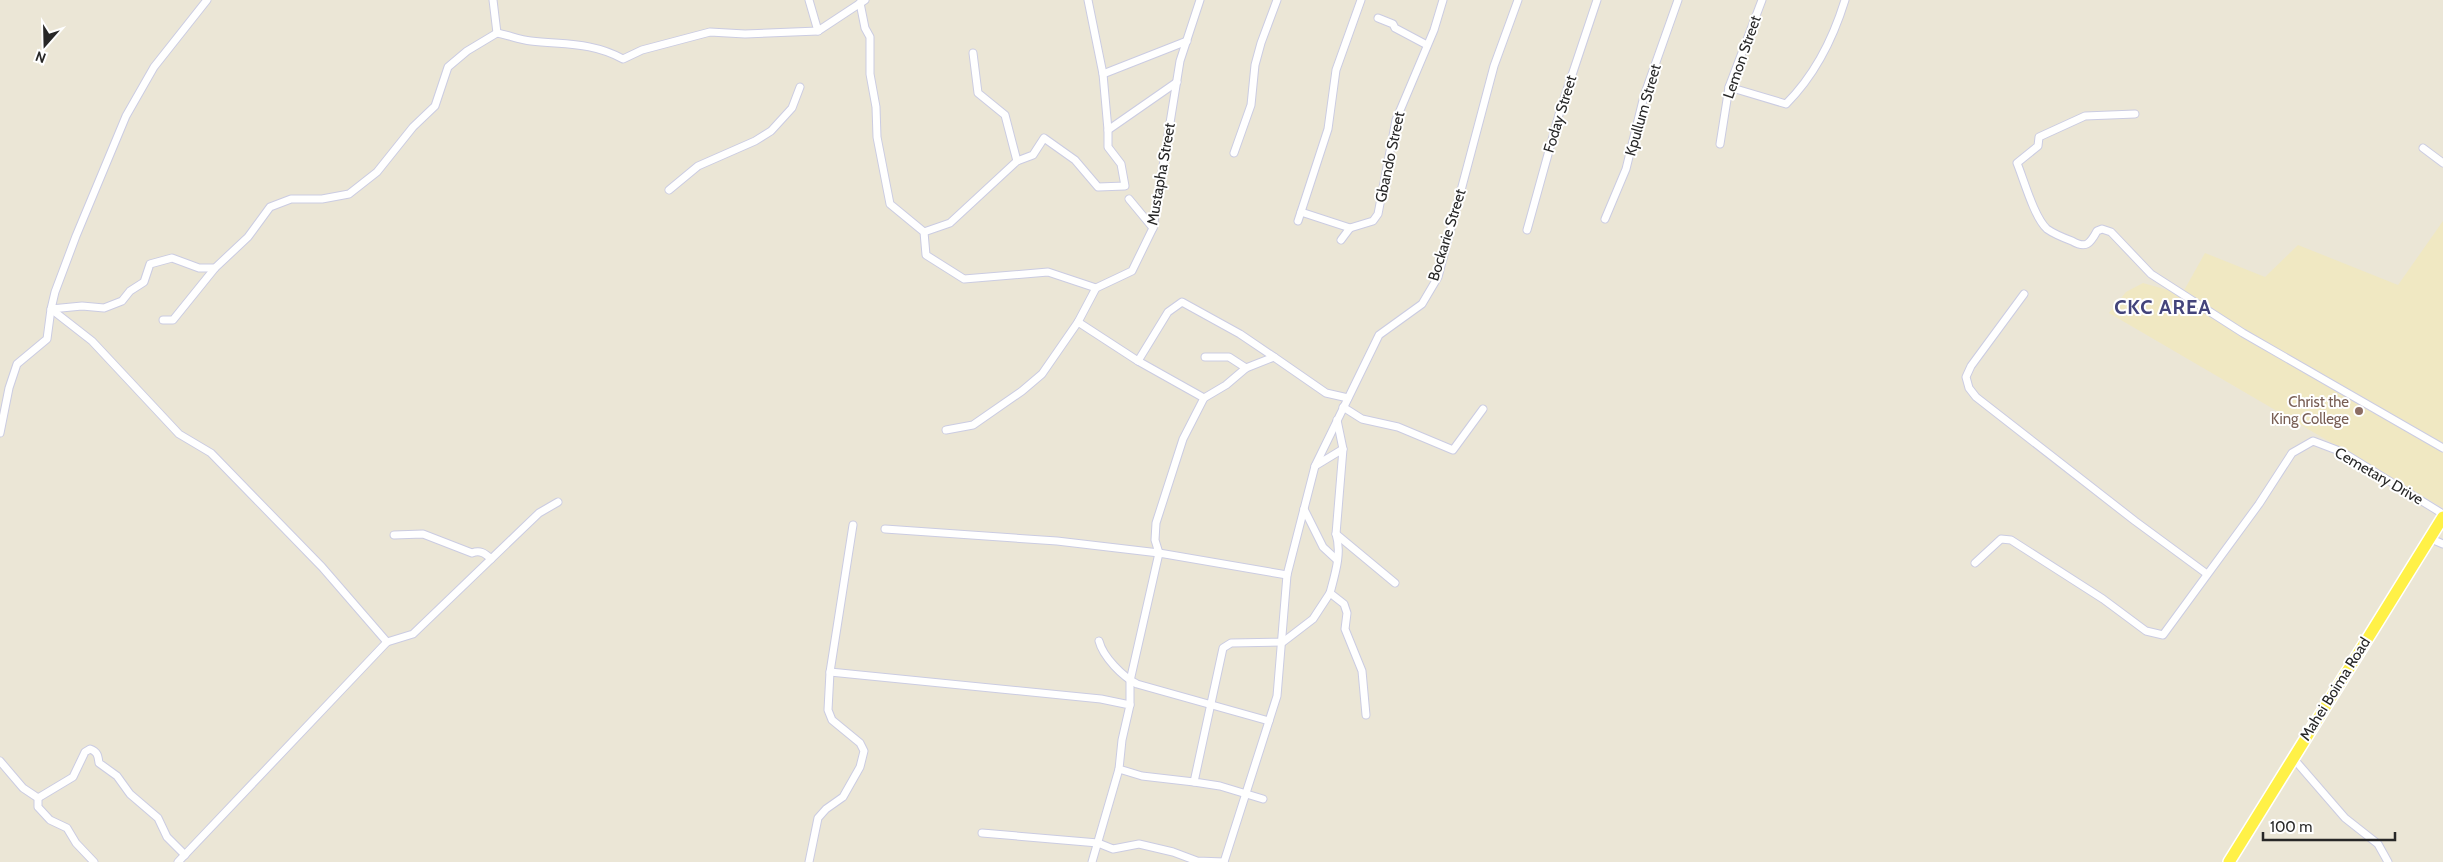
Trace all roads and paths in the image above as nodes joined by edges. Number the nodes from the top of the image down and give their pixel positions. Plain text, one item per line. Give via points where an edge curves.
1 (207, 0) edge
2 (493, 0) edge
3 (809, 0) edge
4 (1088, 0) edge
5 (1200, 0) edge
6 (1277, 0) edge
7 (1361, 0) edge
8 (1443, 0) edge
9 (1518, 0) edge
10 (1597, 0) edge
11 (1678, 0) edge
12 (1762, 0) edge
13 (1844, 0) edge
14 (863, 2) edge
15 (1378, 18) dead end
16 (818, 31) junction
17 (497, 33) junction
18 (1187, 41) junction
19 (1427, 45) junction
20 (973, 53) dead end
21 (1104, 74) junction
22 (1177, 82) junction
23 (800, 87) dead end
24 (1729, 87) junction
25 (2135, 114) dead end
26 (1108, 130) junction
27 (1720, 144) dead end
28 (2423, 148) dead end
29 (1234, 153) dead end
30 (1017, 161) junction
31 (2443, 164) edge
32 (668, 190) dead end
33 (1129, 199) dead end
34 (1301, 212) junction
35 (1605, 219) dead end
36 (1298, 221) dead end
37 (1153, 228) junction
38 (1350, 228) junction
39 (1527, 230) dead end
40 (924, 232) junction
41 (1341, 240) dead end
42 (215, 268) junction
43 (1096, 288) junction
44 (2024, 294) dead end
45 (51, 309) junction
46 (163, 320) dead end
47 (1078, 322) junction
48 (1205, 357) dead end
49 (1274, 357) junction
50 (1138, 361) junction
51 (1246, 368) junction
52 (1204, 398) junction
53 (1348, 398) junction
54 (2, 407) edge
55 (1344, 407) junction
56 (1483, 409) dead end
57 (1337, 420) junction
58 (946, 430) dead end
59 (0, 433) edge
60 (2430, 440) junction
61 (2443, 441) edge
62 (2443, 448) edge
63 (1343, 449) junction
64 (1315, 466) junction
65 (558, 502) dead end
66 (1304, 509) junction
67 (2443, 515) edge
68 (853, 524) dead end
69 (885, 529) dead end
70 (1336, 534) junction
71 (394, 535) dead end
72 (2430, 538) junction
73 (2443, 544) edge
74 (1159, 553) junction
75 (491, 559) junction
76 (1337, 560) junction
77 (1975, 563) dead end
78 (2207, 574) junction
79 (1287, 575) junction
80 (1395, 583) dead end
81 (1330, 593) junction
82 (1099, 641) dead end
83 (387, 642) junction
84 (1283, 642) junction
85 (830, 672) junction
86 (1130, 681) junction
87 (1130, 705) junction
88 (1212, 705) junction
89 (1366, 715) dead end
90 (1269, 721) junction
91 (2293, 758) junction
92 (0, 761) edge
93 (1119, 770) junction
94 (1194, 782) junction
95 (1245, 793) junction
96 (38, 798) junction
97 (1263, 799) dead end
98 (982, 833) dead end
99 (1098, 843) junction
100 (185, 855) junction
101 (94, 862) edge
102 (178, 862) edge
103 (808, 862) edge
104 (1092, 862) edge
105 (1224, 862) edge
106 (2229, 862) edge
107 (2388, 862) edge

1 - 45 street via 154,67 126,116
2 - 17 street
3 - 16 street
4 - 21 street
5 - 18 street, Mustapha Street
6 - 29 street via 1261,43 1251,105
7 - 34 street via 1336,70 1328,129
8 - 19 street, Gbando Street
9 - 53 street, Bockarie Street via 1494,66 1438,277 1422,304 1380,335
10 - 39 street, Foday Street via 1560,111
11 - 35 street, Kpullum Street via 1644,96 1626,169
12 - 24 street, Lemon Street
13 - 24 street via 1836,30 1810,76 1786,104
14 - 16 street
14 - 40 street via 865,28 870,37 870,74 877,137 890,204
15 - 19 street
16 - 17 street via 710,32 642,50 623,59 605,49 531,41
17 - 42 street via 448,67 435,106 413,127 377,172 349,194 291,200 270,207 248,237
18 - 21 street
18 - 22 street, Mustapha Street
19 - 38 street, Gbando Street via 1396,120 1378,214 1373,221
20 - 30 street via 978,93 1005,115
21 - 26 street
22 - 26 street
22 - 37 street, Mustapha Street
23 - 32 street via 792,108 772,131 698,166
24 - 27 street, Lemon Street
25 - 60 street via 2085,116 2039,136 2038,146 2017,163 2036,210 2048,229 2086,246 2097,231 2111,232 2150,274 2242,333
26 - 30 street via 1108,147 1121,164 1125,186 1098,187 1075,160 1044,138 1033,155
28 - 31 street
30 - 40 street via 950,223
33 - 37 street
34 - 36 street
34 - 38 street
37 - 43 street, Mustapha Street via 1132,271
38 - 41 street
40 - 43 street via 926,255 964,279 1048,272
42 - 45 street via 199,268 172,258 150,264 144,282 130,290 122,302 104,308
42 - 46 street via 180,315 173,320
43 - 47 street
44 - 78 street via 1971,366 1966,377 1969,388 1991,409
45 - 54 street via 47,339 18,364
45 - 83 street via 92,341 179,434 211,453 322,567
47 - 50 street
47 - 58 street via 1042,374 1022,391 972,425
48 - 51 street via 1229,357
49 - 50 street via 1182,302 1168,312
49 - 51 street
49 - 53 street via 1326,393
50 - 52 street
51 - 52 street
52 - 74 street via 1183,439 1156,523 1155,540
53 - 55 street, Bockarie Street
54 - 59 street
55 - 56 street via 1362,419 1398,427 1453,450
55 - 57 street, Bockarie Street
57 - 63 street
57 - 64 street, Bockarie Street
60 - 61 street
60 - 62 street
63 - 64 street
63 - 70 street
64 - 66 street, Bockarie Street
65 - 75 street via 539,513
66 - 76 street via 1323,547
66 - 79 street, Bockarie Street
67 - 72 main road, Mahei Boima Road
67 - 78 street, Cemetary Drive via 2342,452 2313,441 2292,453
68 - 85 street
69 - 74 street via 1057,541
70 - 76 street via 1339,543
70 - 80 street
71 - 75 street via 423,534 472,552 485,553
72 - 73 street
72 - 91 main road, Mahei Boima Road
74 - 79 street
74 - 86 street
75 - 83 street via 413,634
76 - 81 street
77 - 78 street via 2001,539 2012,540 2146,631 2163,635
79 - 84 street, Bockarie Street
81 - 84 street via 1313,619
81 - 89 street via 1344,604 1347,613 1345,629 1362,672
82 - 86 street via 1124,678
83 - 100 street
84 - 88 street via 1231,643 1223,648
84 - 90 street, Bockarie Street via 1277,696
85 - 87 street via 1092,698
85 - 103 street via 828,710 864,751 860,767 843,797 818,818
86 - 87 street
86 - 88 street
87 - 93 street
88 - 90 street
88 - 94 street
90 - 95 street, Bockarie Street
91 - 106 main road, Mahei Boima Road
91 - 107 street via 2345,818 2378,844
92 - 96 street via 23,788
93 - 94 street
93 - 99 street
94 - 95 street
95 - 97 street
95 - 105 street, Bockarie Street
96 - 100 street via 73,777 86,752 94,750 99,763 117,776 130,794 158,818 167,836
96 - 101 street via 38,807 50,820 67,828
98 - 99 street
99 - 104 street
99 - 105 street via 1113,849 1139,844 1197,861
100 - 102 street

